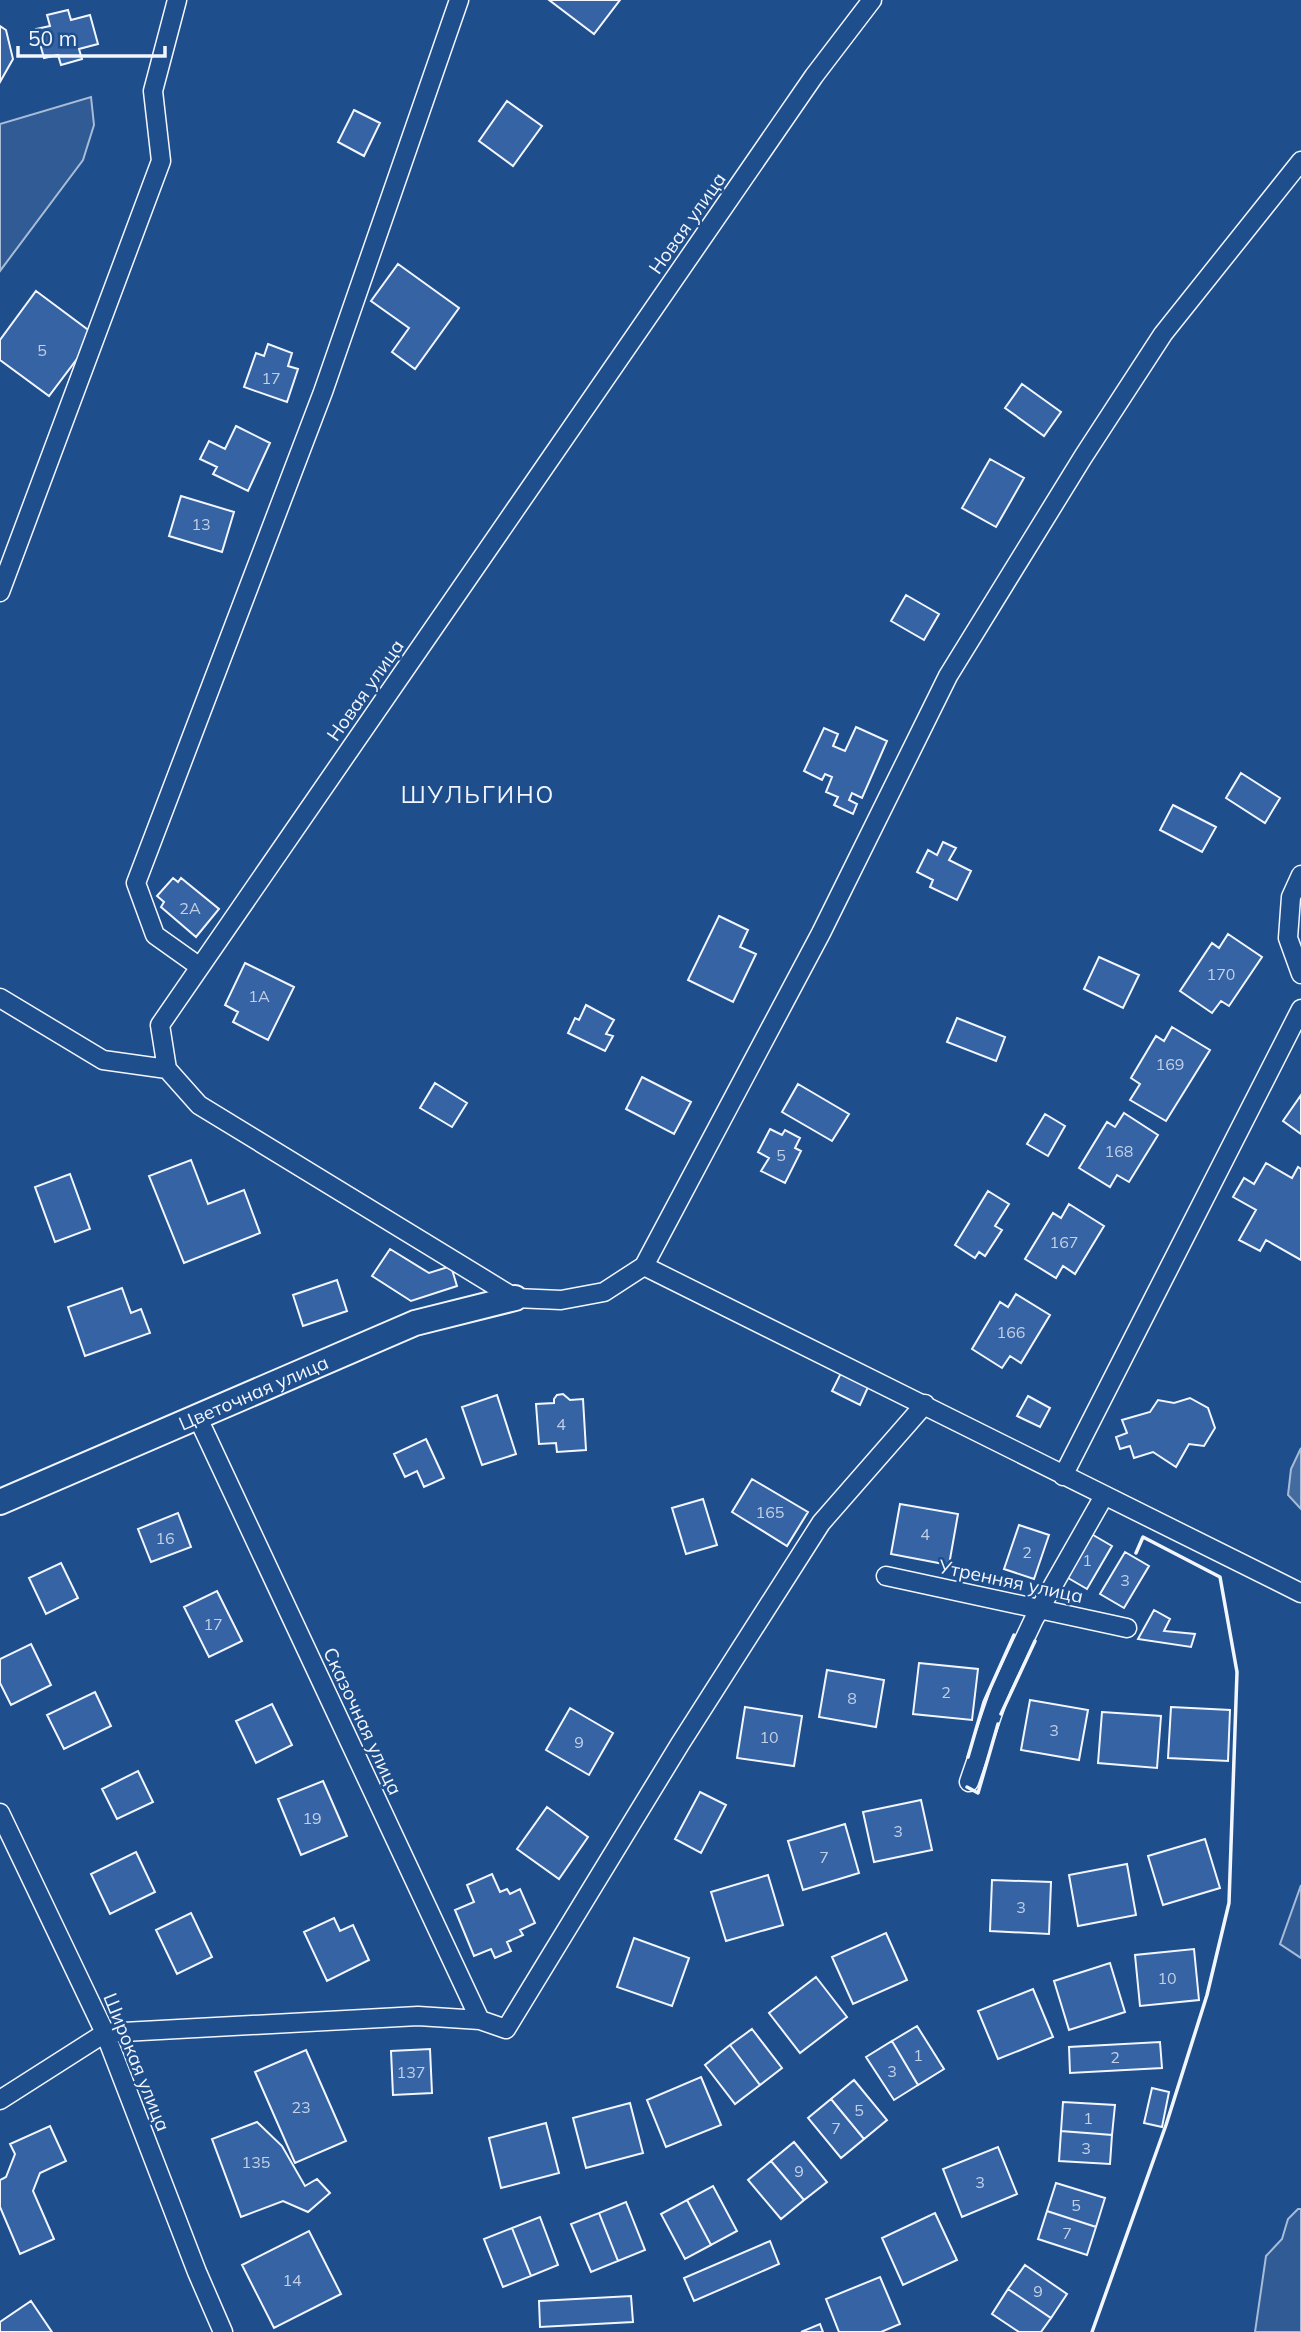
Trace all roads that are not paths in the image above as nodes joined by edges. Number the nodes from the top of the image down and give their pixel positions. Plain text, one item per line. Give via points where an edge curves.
1 (177, 0) edge
2 (459, 0) edge
3 (872, 0) edge
4 (1301, 161) edge
5 (0, 592) edge
6 (1301, 875) edge
7 (200, 967) junction
8 (1301, 974) edge
9 (0, 998) edge
10 (1301, 1009) edge
11 (167, 1069) junction
12 (644, 1266) junction
13 (514, 1298) junction
14 (925, 1404) junction
15 (197, 1416) junction
16 (1063, 1476) junction
17 (1104, 1496) junction
18 (0, 1502) edge
19 (886, 1576) dead end
20 (1301, 1593) edge
21 (1039, 1609) junction
22 (1127, 1629) dead end
23 (969, 1782) dead end
24 (0, 1813) edge
25 (480, 2020) junction
26 (105, 2033) junction
27 (0, 2101) edge
28 (223, 2332) edge

1 - 5 street via 153,90 161,161
2 - 7 street via 323,393 136,883 155,935
3 - 7 street, Новая улица via 814,76
4 - 12 street via 1163,334 948,676 821,933
6 - 8 street via 1291,897 1289,938
7 - 11 street, Новая улица via 160,1025
9 - 11 street via 103,1060
10 - 16 street
11 - 13 street via 199,1105
12 - 13 street via 604,1292 561,1300
12 - 14 street
13 - 15 street, Цветочная улица via 415,1323
14 - 16 street
14 - 25 street via 821,1523 506,2029
15 - 18 street, Цветочная улица
15 - 25 street, Сказочная улица
16 - 17 street
17 - 20 street
17 - 21 street
19 - 21 street, Утренняя улица
21 - 22 street, Утренняя улица
21 - 23 street via 1001,1689
24 - 26 street, Широкая улица
25 - 26 street via 418,2016
26 - 27 street
26 - 28 street, Широкая улица

